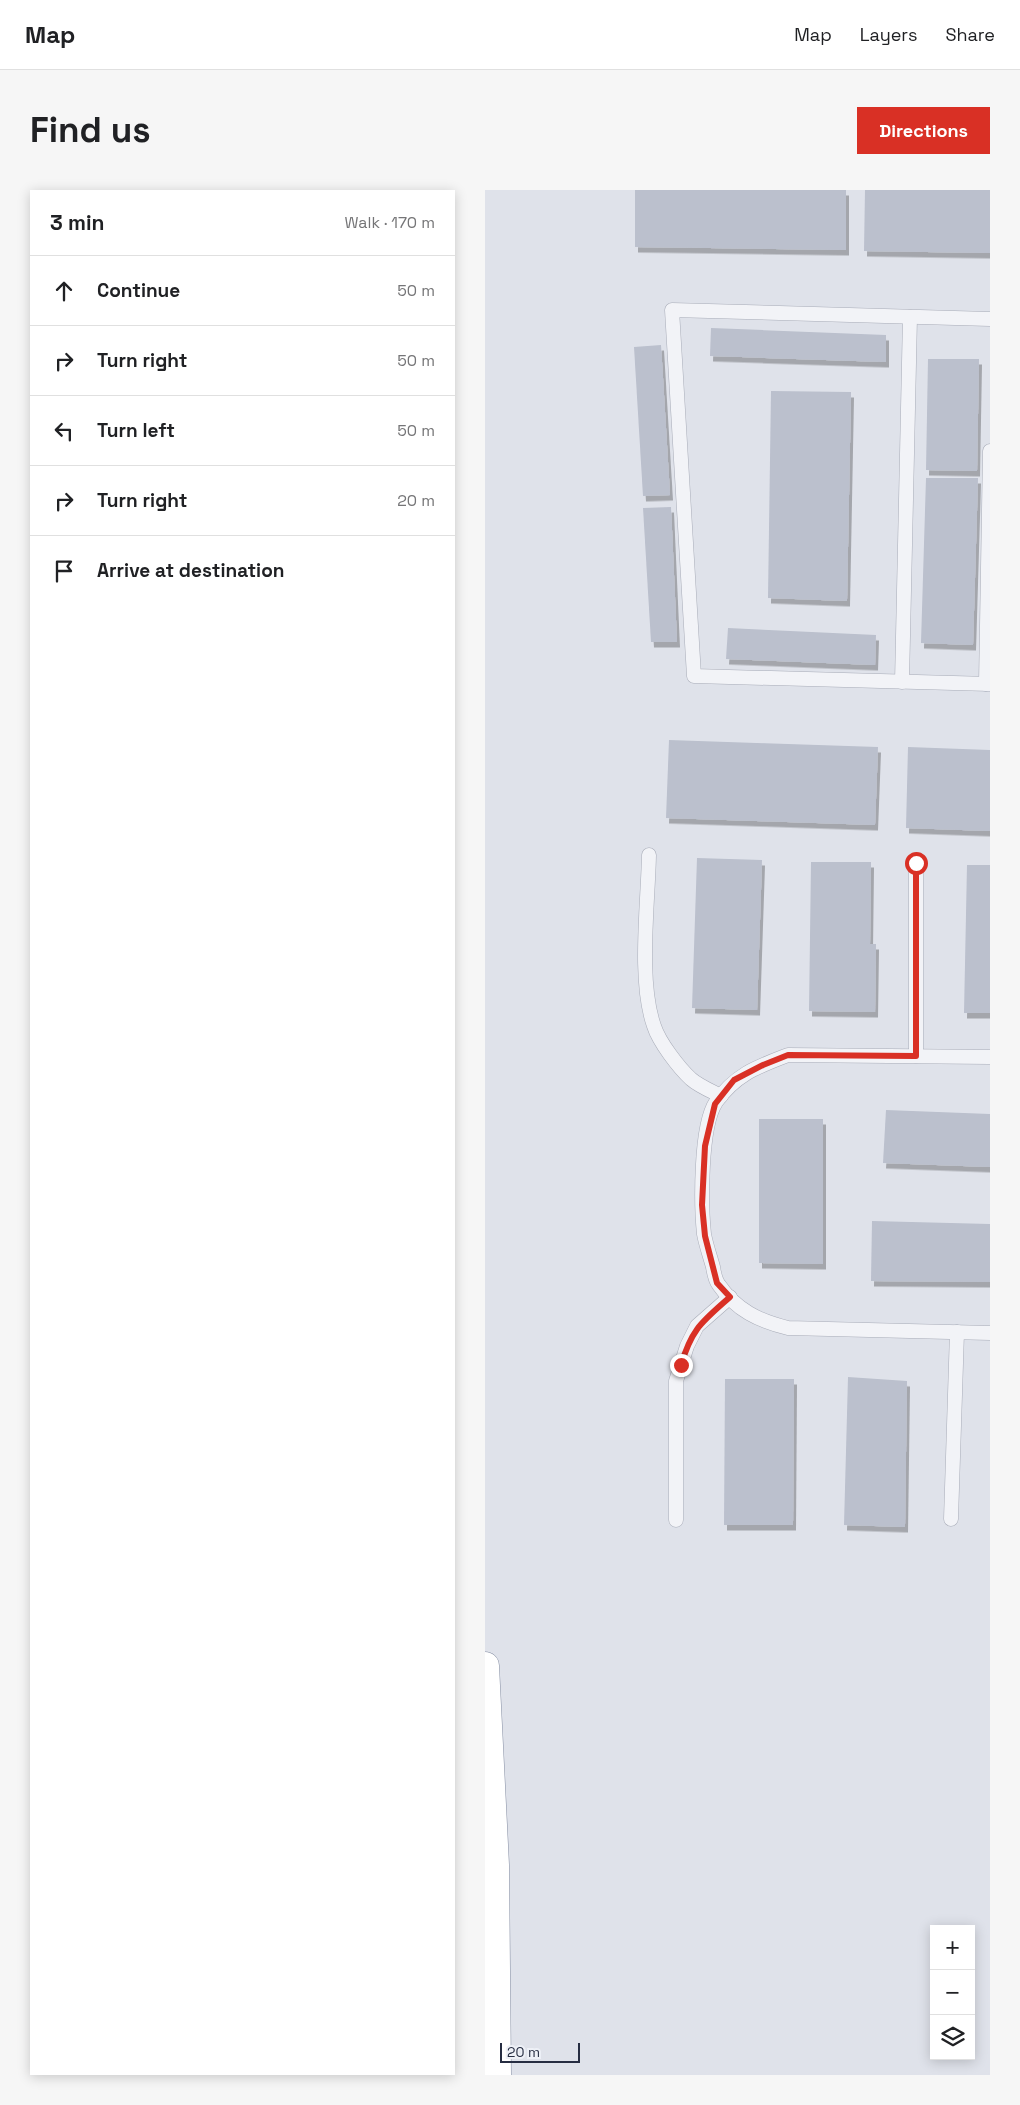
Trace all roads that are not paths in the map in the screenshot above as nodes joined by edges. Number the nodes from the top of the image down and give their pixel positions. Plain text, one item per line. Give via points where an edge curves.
1 (910, 317) junction
2 (990, 319) edge
3 (990, 451) edge
4 (902, 682) junction
5 (988, 684) edge
6 (649, 855) dead end
7 (916, 863) dead end
8 (916, 1056) junction
9 (990, 1057) edge
10 (721, 1096) junction
11 (730, 1297) junction
12 (957, 1332) junction
13 (990, 1333) edge
14 (951, 1519) dead end
15 (676, 1520) dead end
16 (485, 1666) edge
17 (497, 2075) edge

1 - 2 lane
1 - 4 lane
1 - 4 lane via 672,310 694,676
3 - 5 lane
4 - 5 lane
6 - 10 lane via 645,968 647,999 654,1027 691,1079
7 - 8 lane
8 - 9 lane
8 - 10 lane via 788,1055 734,1080
10 - 11 lane via 715,1104 705,1146 702,1205 705,1236 717,1283
11 - 12 lane via 741,1309 763,1322 788,1328
11 - 15 lane via 697,1326 676,1381
12 - 13 lane
12 - 14 lane
16 - 17 highway via 495,1865

